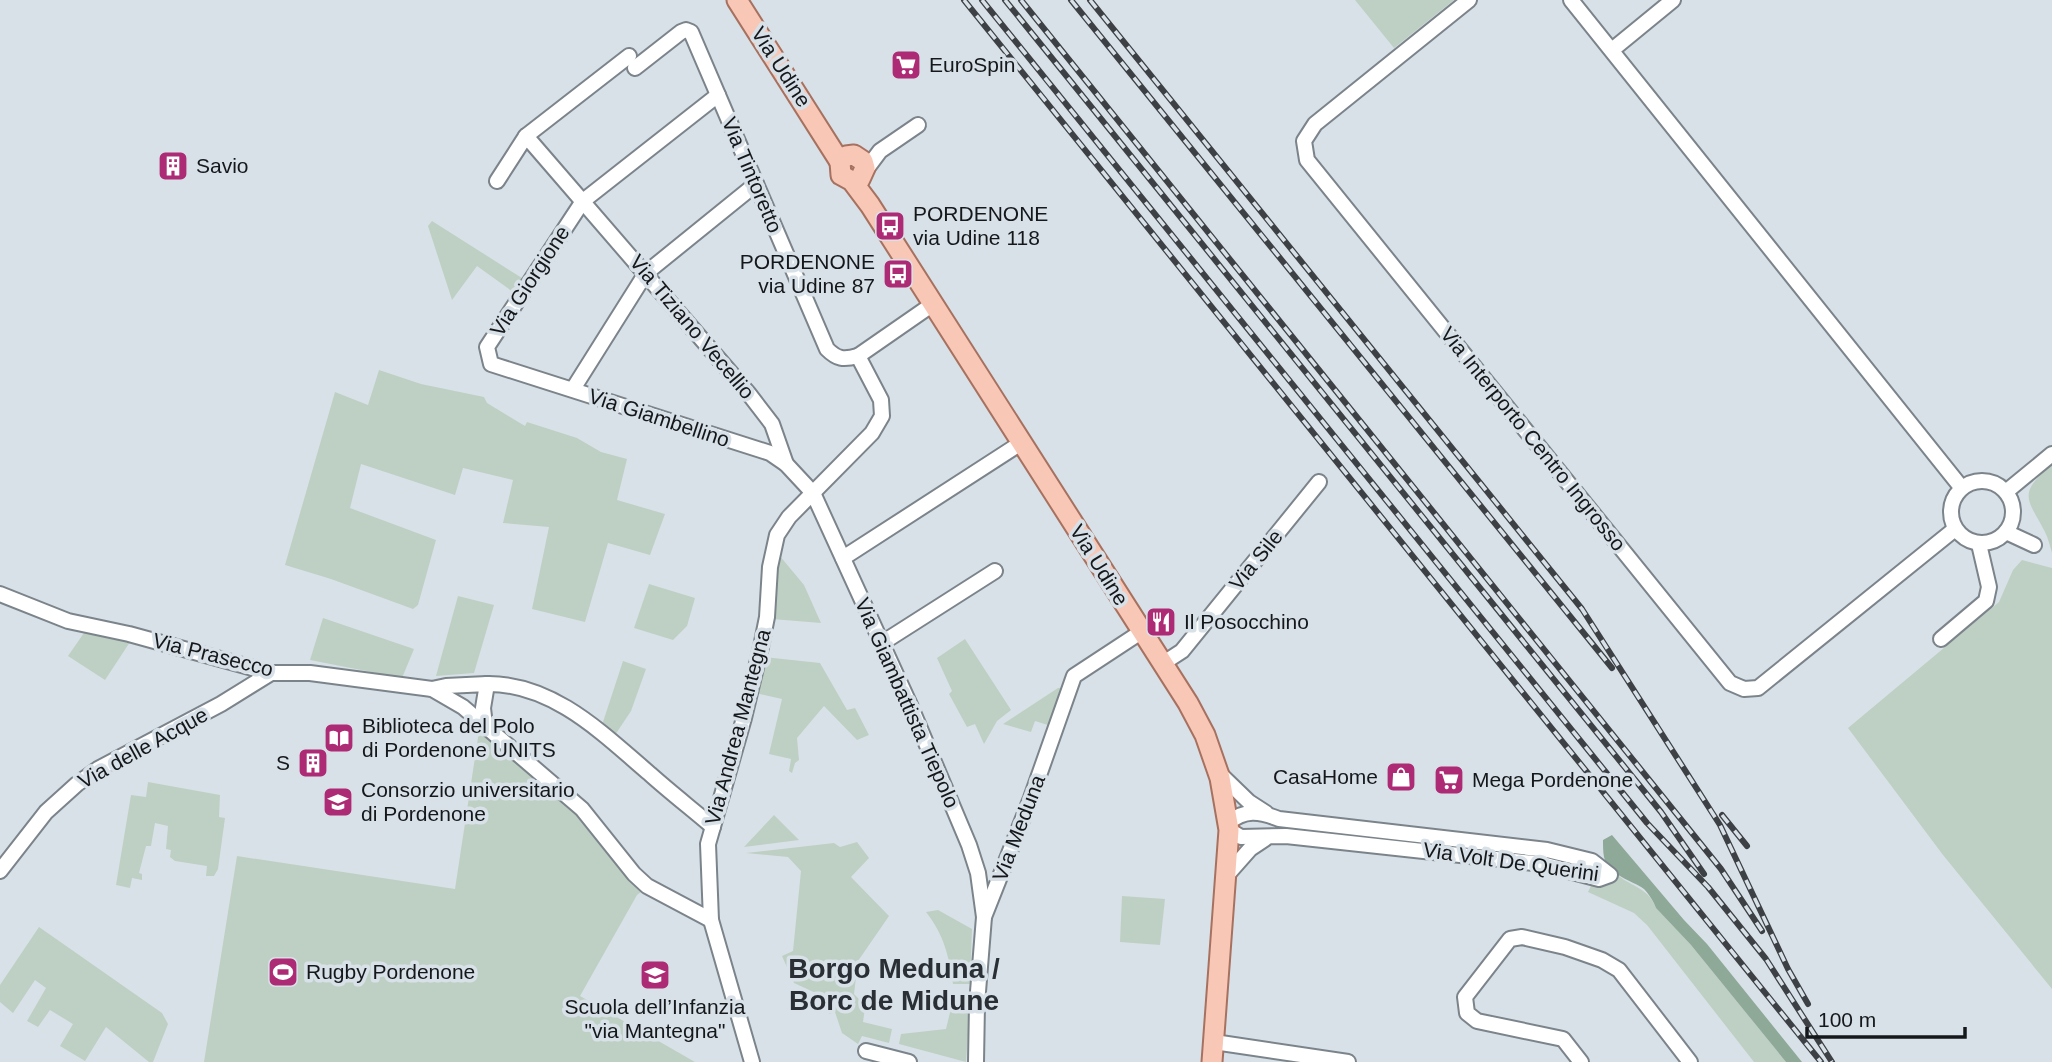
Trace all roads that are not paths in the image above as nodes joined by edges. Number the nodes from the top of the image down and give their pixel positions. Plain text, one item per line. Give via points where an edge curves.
1 (737, 0) edge
2 (1469, 0) edge
3 (1571, 0) edge
4 (1673, 0) edge
5 (1612, 50) junction
6 (718, 95) junction
7 (918, 125) dead end
8 (526, 135) junction
9 (854, 167) junction
10 (497, 181) dead end
11 (756, 184) junction
12 (583, 201) junction
13 (646, 273) junction
14 (933, 304) junction
15 (858, 356) junction
16 (491, 364) joint
17 (573, 389) junction
18 (1021, 443) junction
19 (2052, 454) edge
20 (786, 464) junction
21 (1319, 482) dead end
22 (1961, 487) junction
23 (2007, 491) junction
24 (814, 493) junction
25 (1955, 529) junction
26 (2006, 532) junction
27 (1979, 544) junction
28 (2034, 545) dead end
29 (843, 558) junction
30 (995, 571) dead end
31 (0, 594) edge
32 (1141, 632) junction
33 (1941, 639) dead end
34 (882, 643) junction
35 (1162, 664) junction
36 (271, 673) junction
37 (487, 684) junction
38 (432, 689) junction
39 (485, 725) junction
40 (1219, 773) junction
41 (1270, 815) junction
42 (713, 827) junction
43 (1229, 827) junction
44 (1275, 835) junction
45 (1495, 851) junction
46 (0, 871) edge
47 (1226, 876) junction
48 (985, 918) junction
49 (711, 920) junction
50 (1214, 1042) junction
51 (866, 1051) dead end
52 (1305, 1059) edge
53 (752, 1062) edge
54 (909, 1062) edge
55 (976, 1062) edge
56 (1212, 1062) edge
57 (1348, 1062) edge
58 (1581, 1062) edge
59 (1690, 1062) edge

1 - 9 main road, Via Udine via 825,135
2 - 25 street, Via Interporto Centro Ingrosso via 1315,124 1304,141 1307,160 1730,683 1758,688
3 - 5 street
4 - 5 street
5 - 22 street
6 - 8 street, Via Tintoretto via 695,39 686,30
6 - 11 street, Via Tintoretto
6 - 12 street, Via Giorgione
7 - 9 street
8 - 10 street
8 - 12 street
9 - 14 main road, Via Udine via 870,205
11 - 13 street
11 - 15 street, Via Tintoretto via 827,349 837,359
12 - 13 street, Via Tiziano Vecellio
12 - 16 street, Via Giorgione via 487,347
13 - 17 street
13 - 20 street, Via Tiziano Vecellio via 772,424
14 - 15 street
14 - 18 main road, Via Udine
15 - 24 street, Via Andrea Mantegna via 881,400 882,416 872,433
16 - 17 street, Via Giambellino
17 - 20 street, Via Giambellino via 770,453
18 - 29 street
18 - 32 main road, Via Udine
19 - 23 street
20 - 24 street, Via Giambellino
21 - 35 street, Via Sile via 1182,652
22 - 23 street via 1979,481
22 - 25 street via 1951,508
23 - 26 street via 2014,513
24 - 29 street, Via Giambattista Tiepolo
24 - 42 street, Via Andrea Mantegna via 777,536 761,647
25 - 27 street
26 - 27 street via 1999,539
26 - 28 street
27 - 33 street via 1989,587 1986,601
29 - 34 street, Via Giambattista Tiepolo
30 - 34 street
31 - 36 street, Via Prasecco via 68,621
32 - 35 main road, Via Udine
32 - 48 street, Via Meduna via 1074,676
34 - 48 street, Via Giambattista Tiepolo via 969,845
35 - 40 main road, Via Udine via 1205,735
36 - 38 street, Via Prasecco via 310,673
36 - 46 street, Via delle Acque via 98,769 56,802
37 - 38 street, Via Prasecco
37 - 39 street
37 - 42 street, Via Prasecco via 507,684 536,694 593,724
38 - 39 street, Via Prasecco
39 - 49 street, Via Prasecco via 582,809 647,886
40 - 41 street, Via Volt De Querini
40 - 43 main road, Via Udine
41 - 43 street, Via Volt De Querini via 1246,813
41 - 45 street, Via Volt De Querini
42 - 49 street, Via Andrea Mantegna via 707,863
43 - 44 street, Via Volt De Querini via 1241,837
43 - 47 main road, Via Udine
44 - 45 street, Via Volt De Querini
44 - 47 street via 1250,849
45 - 45 street, Via Volt De Querini via 1599,879 1609,875 1592,861 1547,850
47 - 50 main road, Via Udine
48 - 55 street, Via Meduna
49 - 53 street, Via Andrea Mantegna
50 - 52 street via 1298,1054
50 - 56 main road, Via Udine
51 - 54 street
52 - 57 street
58 - 59 street via 1563,1039 1478,1021 1467,1013 1465,997 1510,939 1522,937 1565,947 1619,970

